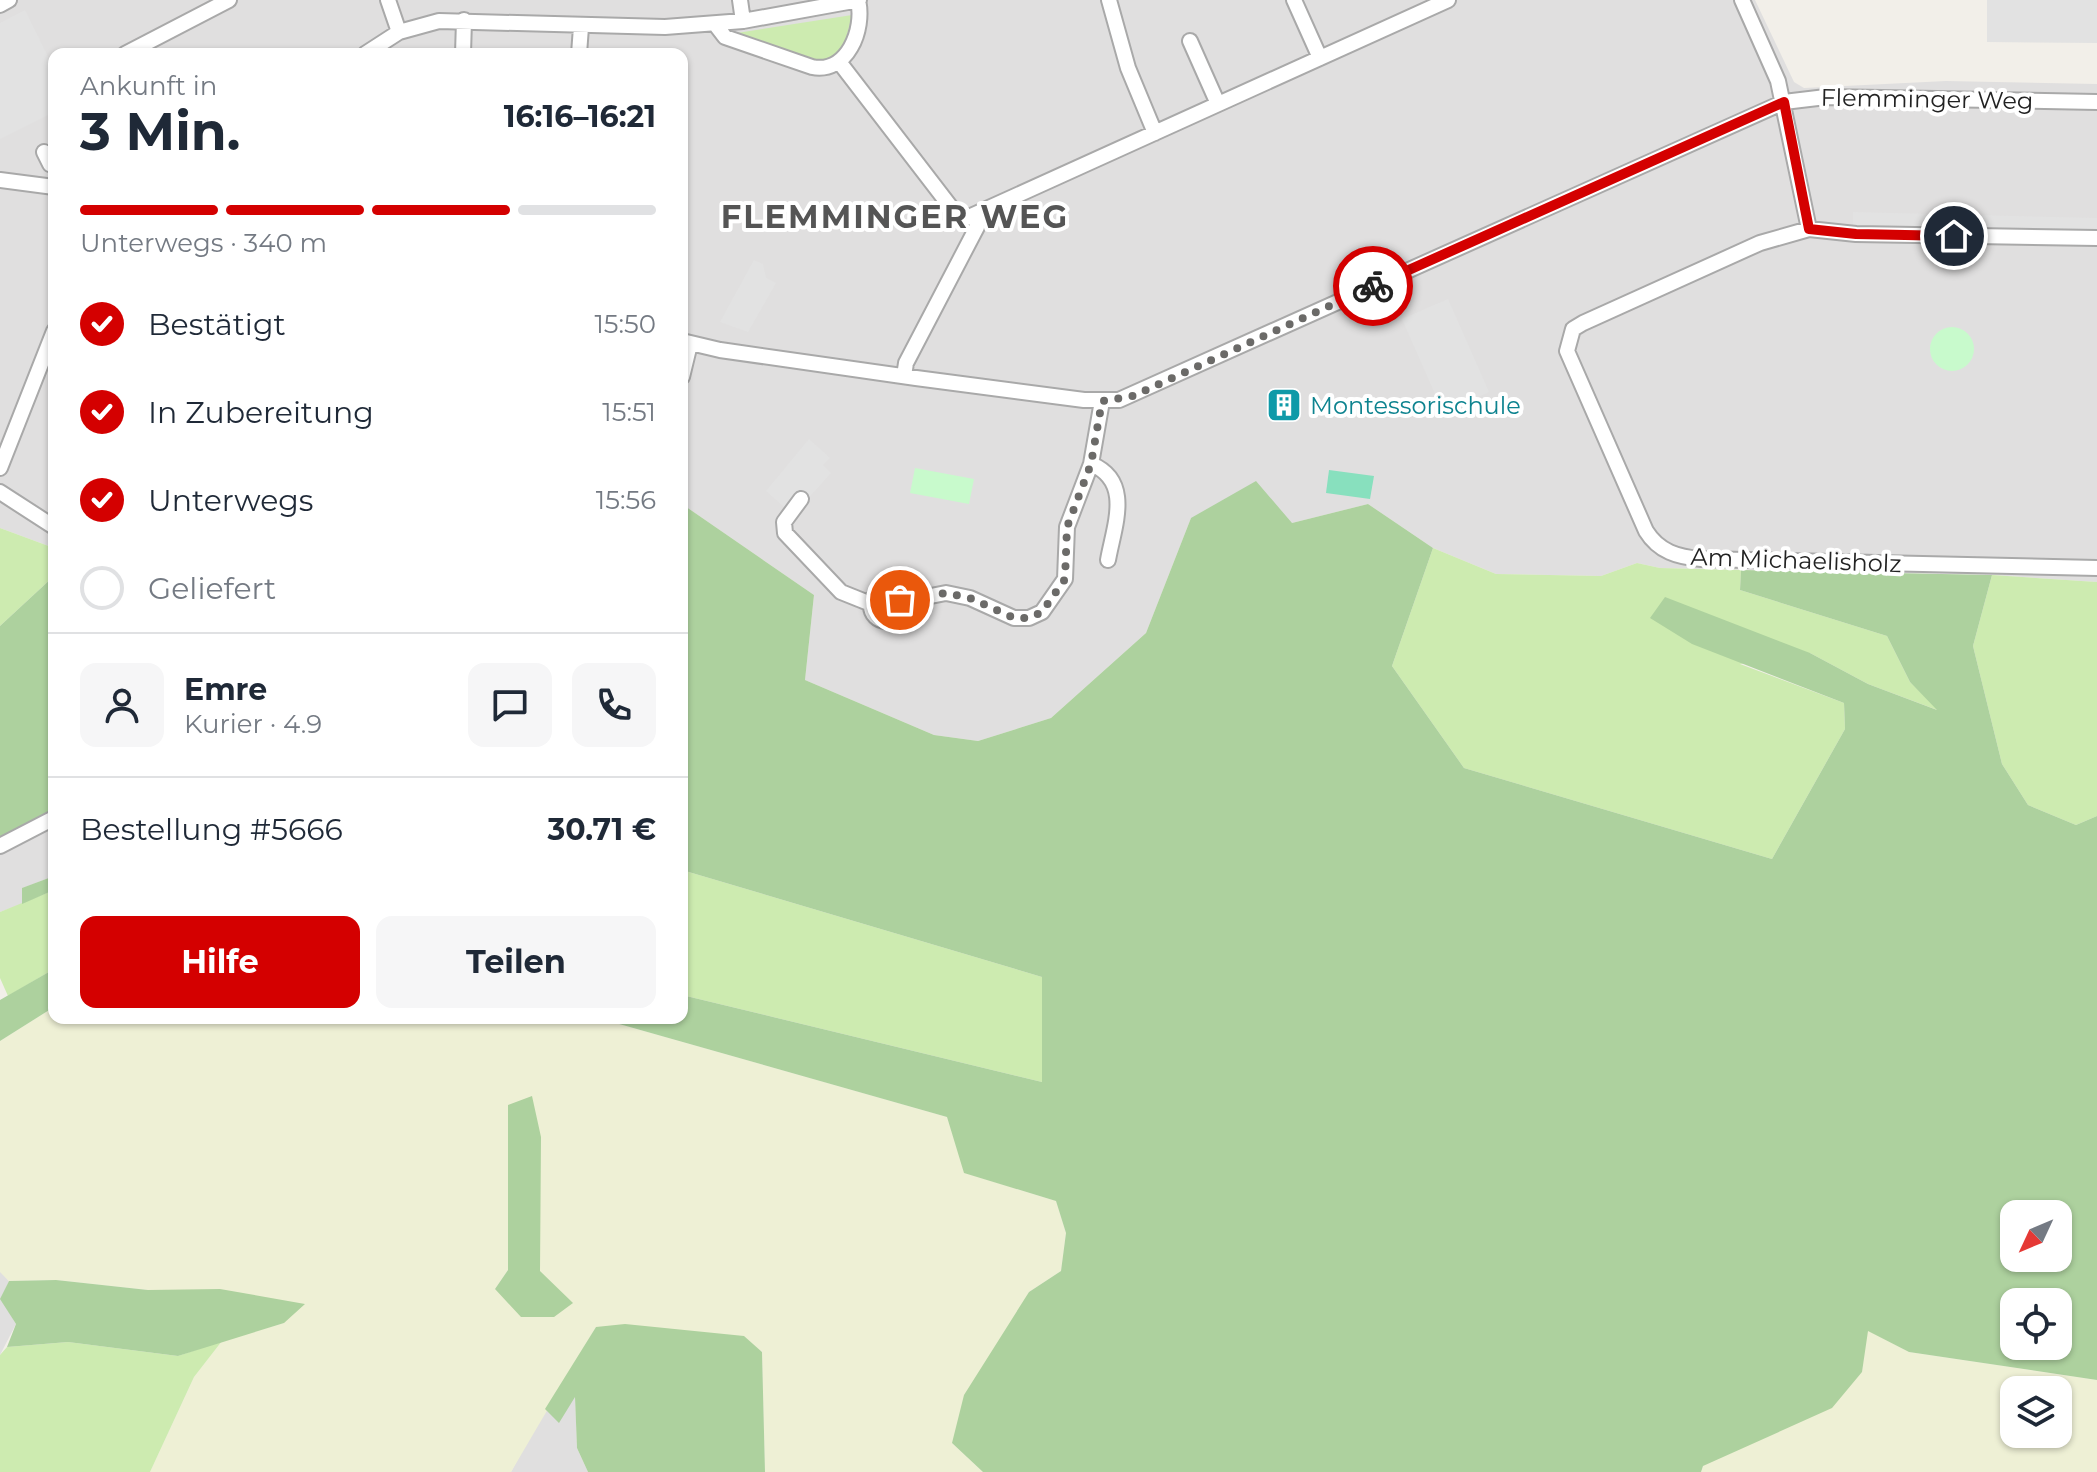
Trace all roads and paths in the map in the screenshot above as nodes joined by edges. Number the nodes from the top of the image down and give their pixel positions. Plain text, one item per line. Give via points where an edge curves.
1 (9, 0) edge
2 (229, 0) edge
3 (388, 0) edge
4 (740, 0) edge
5 (859, 0) edge
6 (1109, 0) edge
7 (1294, 0) edge
8 (1448, 0) edge
9 (1742, 0) edge
10 (0, 5) edge
11 (1420, 6) edge
12 (464, 20) junction
13 (743, 21) junction
14 (715, 24) junction
15 (581, 27) junction
16 (399, 32) junction
17 (1190, 41) dead end
18 (137, 48) edge
19 (374, 48) edge
20 (463, 48) edge
21 (579, 48) edge
22 (1320, 58) junction
23 (840, 63) junction
24 (1784, 102) junction
25 (2097, 102) edge
26 (1218, 104) junction
27 (1155, 133) junction
28 (44, 152) dead end
29 (48, 160) edge
30 (0, 180) edge
31 (48, 186) edge
32 (975, 216) junction
33 (1809, 229) junction
34 (2097, 238) edge
35 (688, 342) edge
36 (48, 346) edge
37 (904, 376) junction
38 (1102, 401) junction
39 (1091, 464) junction
40 (0, 468) edge
41 (0, 492) edge
42 (801, 499) dead end
43 (48, 523) edge
44 (1108, 560) dead end
45 (2097, 568) edge
46 (900, 602) junction
47 (871, 604) junction
48 (48, 821) edge
49 (0, 846) edge

1 - 10 street
2 - 18 street
3 - 16 street
4 - 13 street
5 - 13 street
5 - 23 street via 852,41
6 - 27 street via 1128,68
7 - 22 street
8 - 11 street
9 - 24 street
11 - 22 street
12 - 15 street
12 - 16 street
12 - 20 street
13 - 14 street
14 - 15 street
14 - 23 street via 725,37 812,67 827,69
15 - 21 street
16 - 19 street
17 - 26 street
22 - 26 street
23 - 32 street via 953,210
24 - 25 street, Flemminger Weg via 1826,97
24 - 33 street
24 - 38 street, Flemminger Weg via 1133,396
26 - 27 street
27 - 32 street
28 - 29 street
30 - 31 street
32 - 37 street via 977,227
33 - 34 street, Am Michaelisholz
33 - 45 street, Am Michaelisholz via 1750,247 1573,329 1568,339 1570,363 1650,539 1672,554 1701,559
35 - 37 street, Flemminger Weg
36 - 40 street
37 - 38 street, Flemminger Weg
38 - 39 street
39 - 44 street via 1113,479 1118,493
39 - 46 street via 1067,527 1065,579 1036,616 1014,618 946,593
41 - 43 street
42 - 47 street via 784,522 785,533 841,592
46 - 47 street via 884,591
46 - 47 street via 898,614 886,621 873,614
48 - 49 street

